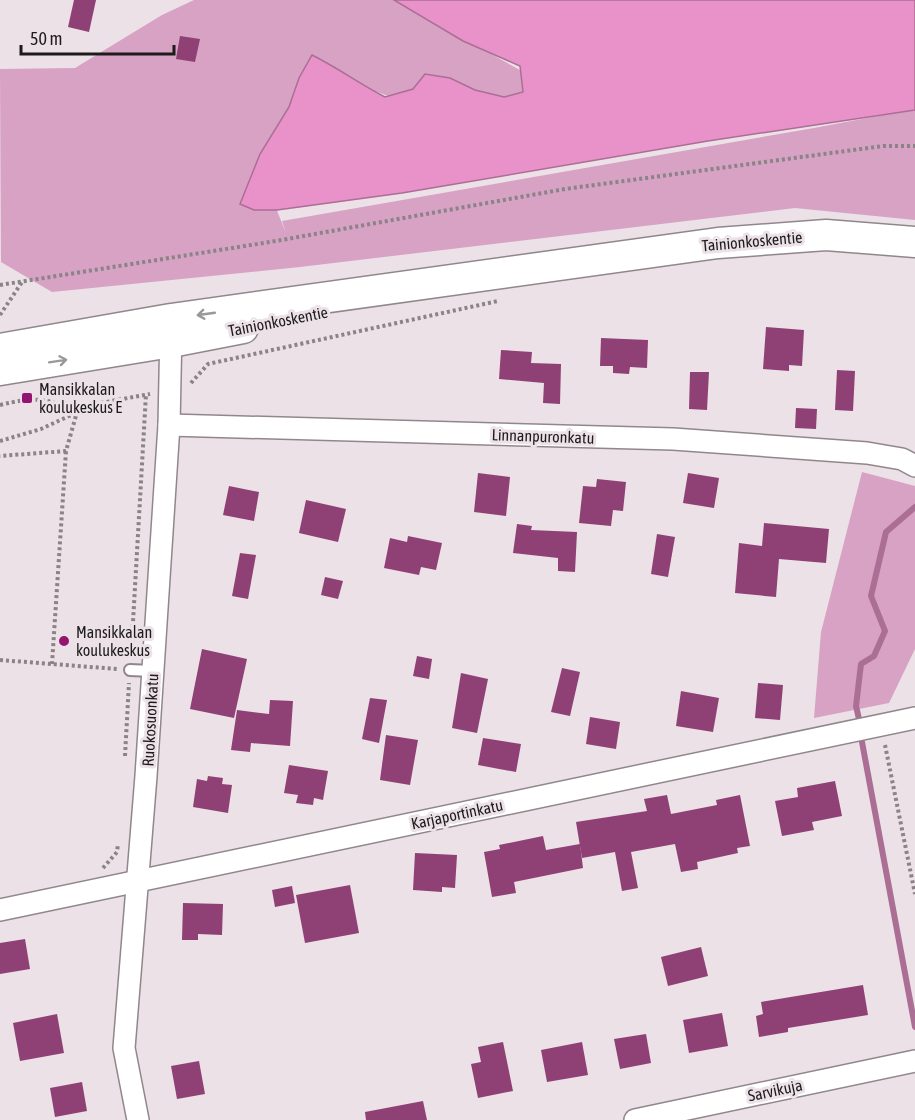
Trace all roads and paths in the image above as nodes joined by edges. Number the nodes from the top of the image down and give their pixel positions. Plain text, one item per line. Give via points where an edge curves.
1 (915, 146) edge
2 (915, 242) edge
3 (22, 282) junction
4 (0, 285) edge
5 (505, 299) dead end
6 (0, 315) edge
7 (171, 331) junction
8 (0, 349) edge
9 (0, 370) edge
10 (170, 390) junction
11 (0, 405) edge
12 (77, 412) junction
13 (169, 425) junction
14 (0, 441) edge
15 (66, 451) junction
16 (0, 456) edge
17 (915, 466) edge
18 (0, 660) edge
19 (52, 664) junction
20 (130, 670) joint
21 (152, 671) junction
22 (915, 718) edge
23 (881, 726) junction
24 (139, 880) junction
25 (915, 894) edge
26 (0, 910) edge
27 (915, 1061) edge
28 (138, 1120) edge
29 (635, 1120) edge

1 - 3 path via 883,146 566,189
2 - 7 main road, Tainionkoskentie via 826,235 718,243
3 - 4 path
3 - 6 path
5 - 10 path via 208,364 187,388
7 - 8 main road, Tainionkoskentie
9 -> 7 main road, Tainionkoskentie
7 - 10 street, Ruokosuonkatu
10 - 12 path via 95,404
10 - 13 street, Ruokosuonkatu
11 - 12 path via 27,399 56,402
12 - 14 path
12 - 15 path
13 - 17 street, Linnanpuronkatu via 673,439 867,453 902,459
13 - 21 street, Ruokosuonkatu
15 - 16 path
15 - 19 path
18 - 19 path
19 - 20 path
20 - 21 lane
21 - 24 street, Ruokosuonkatu
22 - 23 street, Karjaportinkatu
23 - 24 street, Karjaportinkatu
23 - 25 path
24 - 26 street, Karjaportinkatu
24 - 28 street, Ruokosuonkatu via 124,1048
27 - 29 street, Sarvikuja

